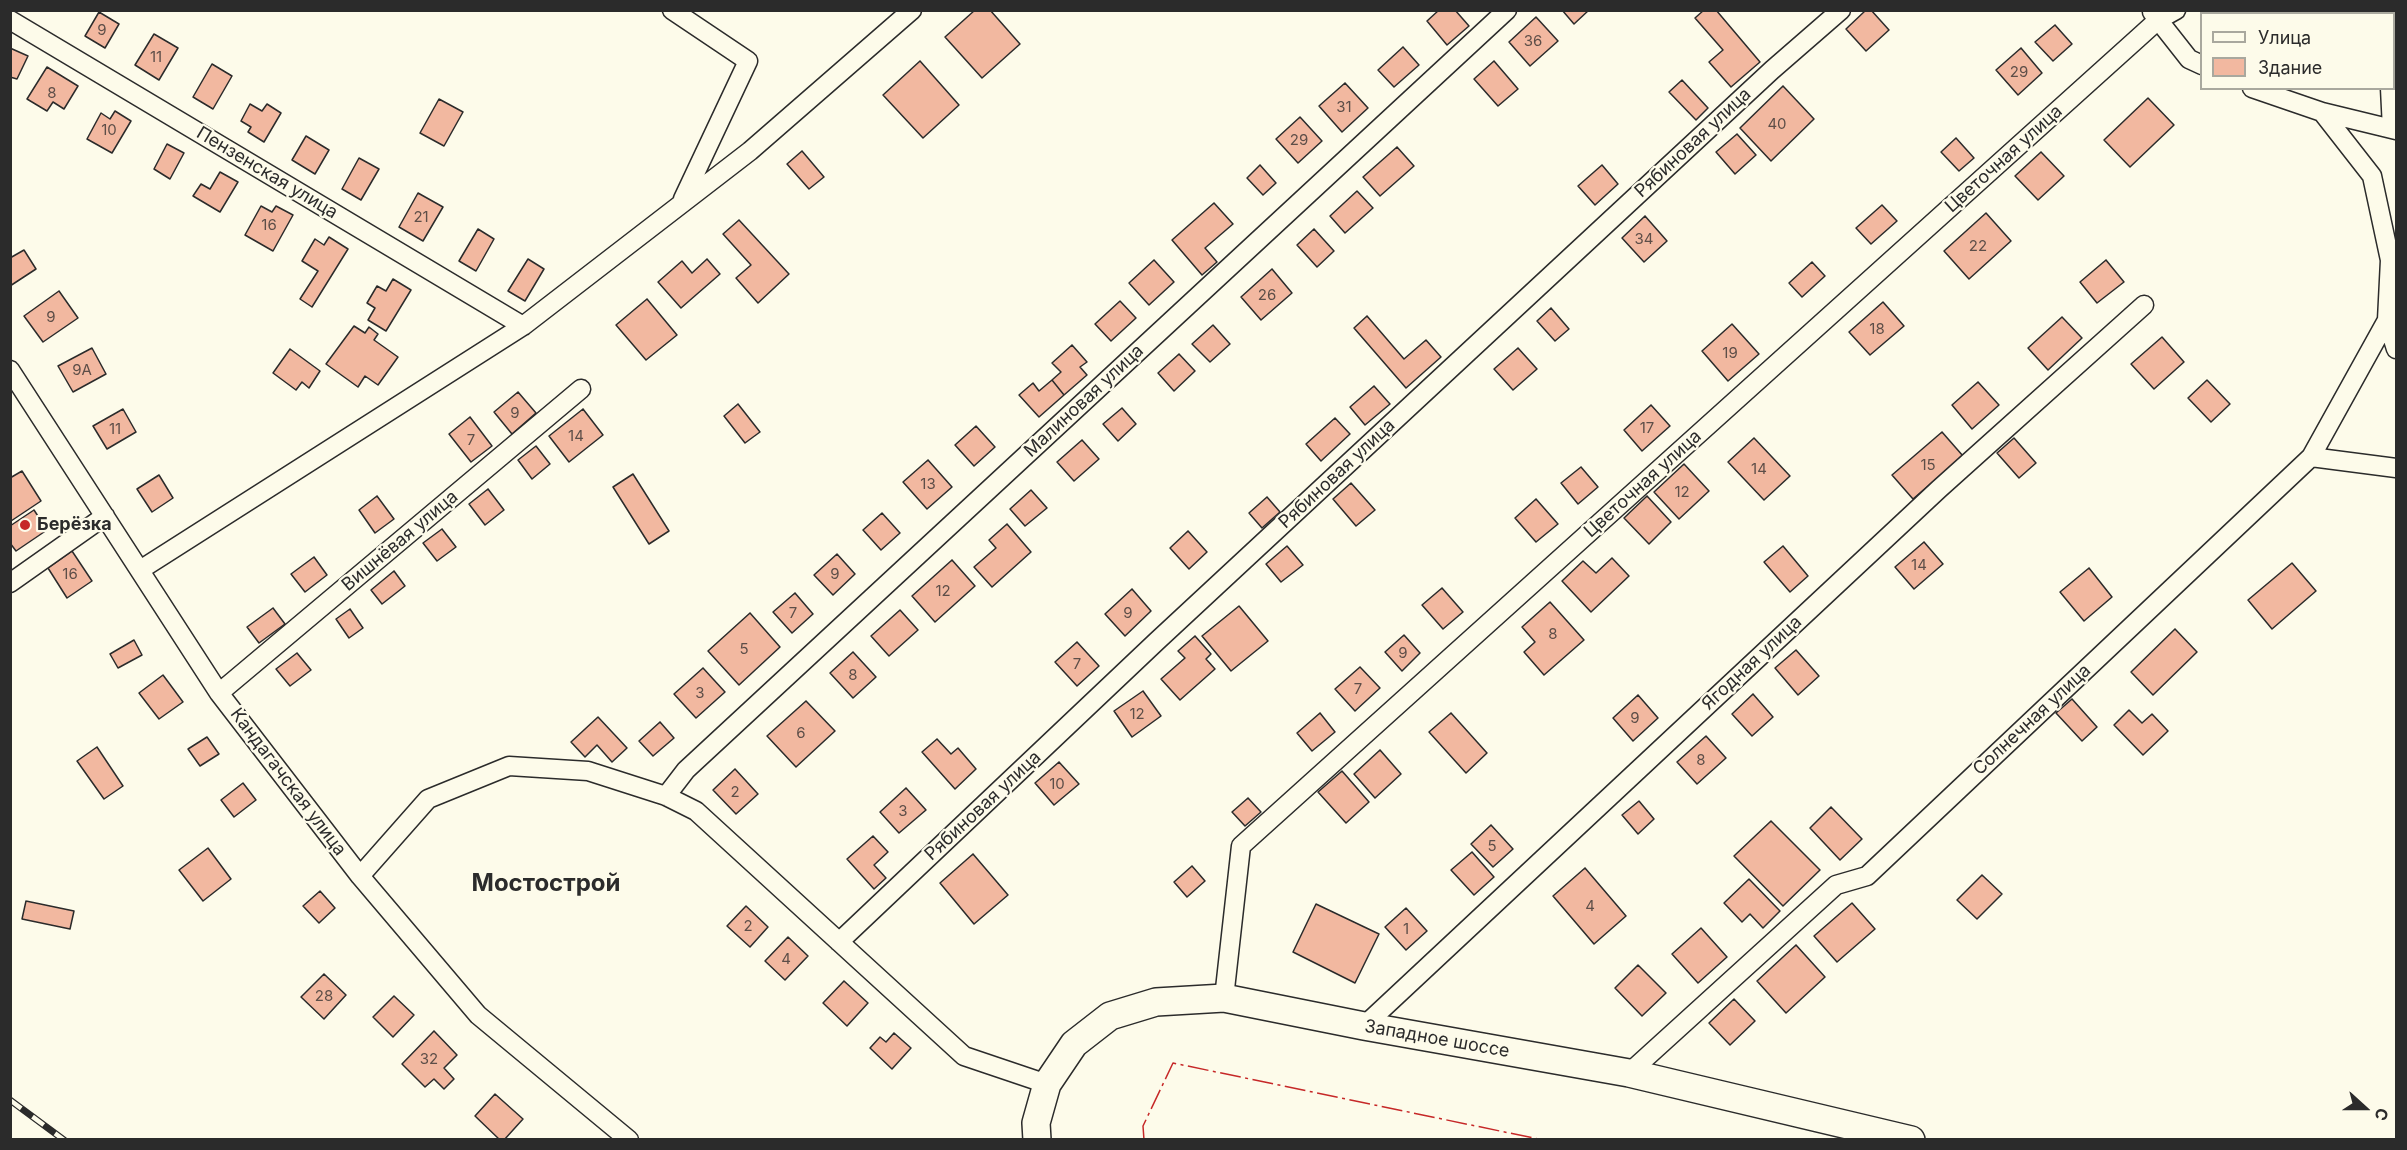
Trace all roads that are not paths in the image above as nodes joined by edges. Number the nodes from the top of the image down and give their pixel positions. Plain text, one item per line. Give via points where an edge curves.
1 (672, 10) edge
2 (912, 10) edge
3 (1507, 10) edge
4 (1841, 10) edge
5 (2176, 10) edge
6 (2155, 15) edge
7 (10, 20) edge
8 (2200, 64) edge
9 (2258, 90) edge
10 (2390, 90) edge
11 (2322, 112) junction
12 (2394, 129) edge
13 (682, 202) junction
14 (2144, 305) dead end
15 (2387, 320) junction
16 (523, 326) junction
17 (2397, 349) edge
18 (10, 370) edge
19 (581, 389) dead end
20 (2311, 457) junction
21 (2397, 468) edge
22 (105, 516) junction
23 (141, 570) junction
24 (10, 583) edge
25 (219, 693) junction
26 (666, 796) junction
27 (360, 876) junction
28 (839, 942) junction
29 (1224, 998) junction
30 (1364, 1026) junction
31 (1629, 1073) junction
32 (1047, 1084) junction
33 (629, 1140) edge
34 (1036, 1140) edge
35 (1911, 1140) edge

1 - 13 street via 748,61
2 - 13 street via 750,151
3 - 26 street, Малиновая улица via 686,770
4 - 28 street, Рябиновая улица via 1157,641
5 - 6 street, Цветочная улица
6 - 8 street via 2188,59
6 - 29 street, Цветочная улица via 1241,846
7 - 16 street, Пензенская улица
9 - 11 street
10 - 12 street
11 - 12 street
11 - 15 street via 2372,176 2391,260
13 - 16 street
14 - 30 street, Ягодная улица via 1939,489
15 - 17 street
15 - 20 street, Солнечная улица
16 - 23 street
18 - 22 street, Кандагачская улица
19 - 25 street, Вишнёвая улица
20 - 21 street
20 - 31 street, Солнечная улица via 1867,876 1836,885
22 - 23 street, Кандагачская улица
22 - 24 street
23 - 25 street, Кандагачская улица
25 - 27 street, Кандагачская улица
26 - 27 street via 588,771 509,766 428,799
26 - 28 street via 696,811
27 - 33 street, Кандагачская улица via 478,1015
28 - 32 street via 964,1056
29 - 30 main road, Западное шоссе
29 - 32 main road, Западное шоссе via 1156,1002 1110,1016 1074,1044
30 - 31 main road, Западное шоссе
31 - 35 main road, Западное шоссе
32 - 34 main road, Западное шоссе via 1036,1123

